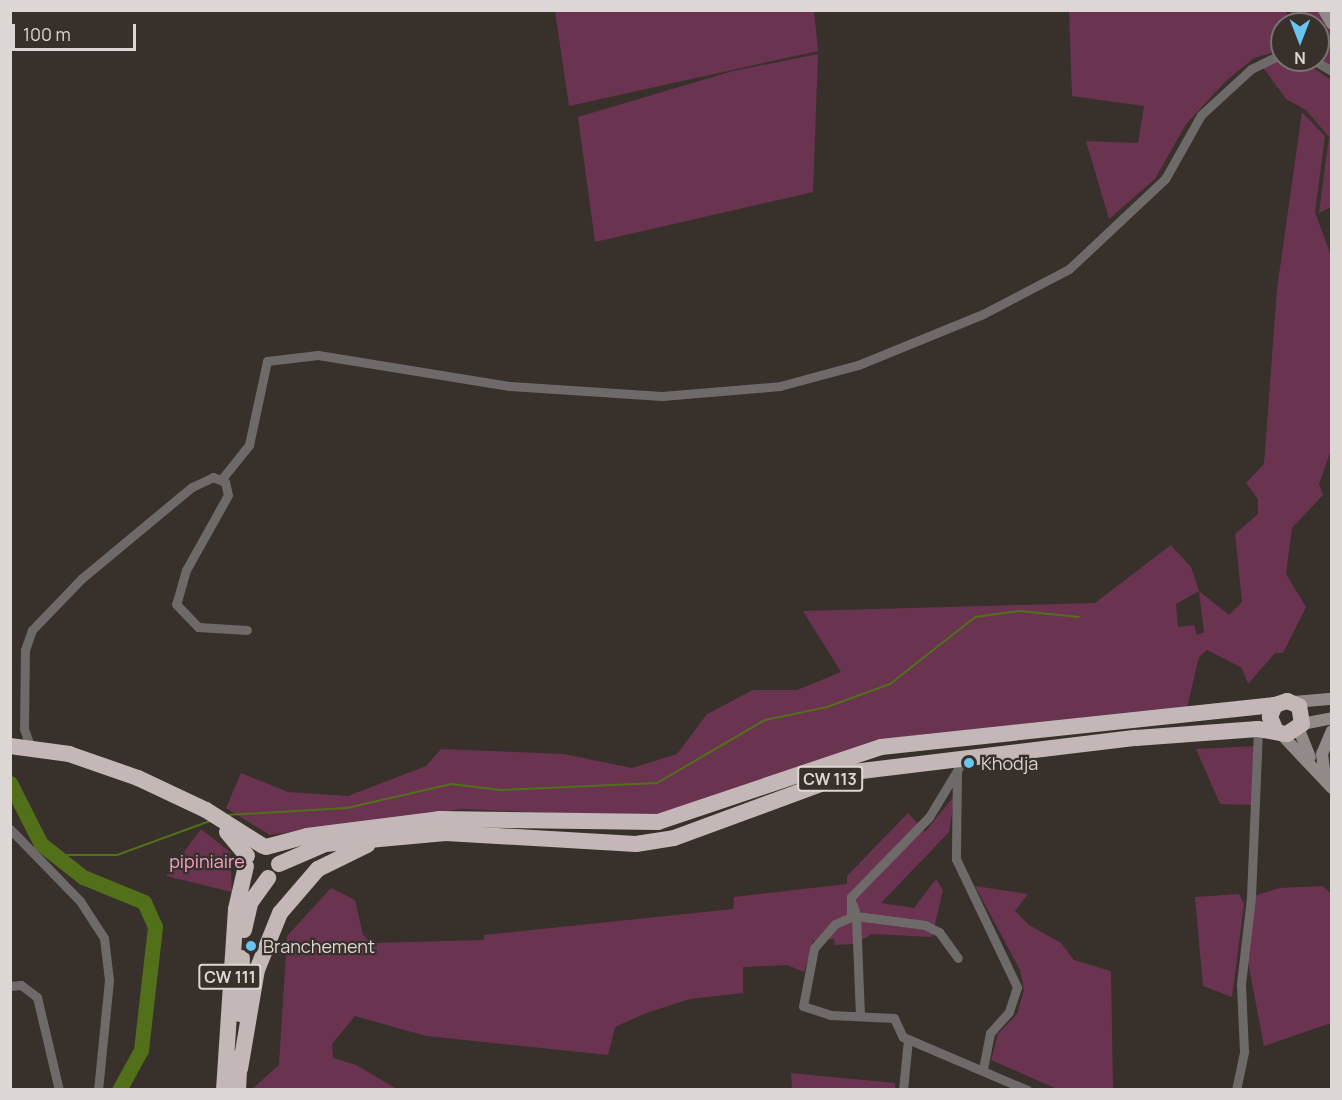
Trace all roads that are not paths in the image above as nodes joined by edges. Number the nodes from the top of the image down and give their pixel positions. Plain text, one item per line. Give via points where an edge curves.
1 (1324, 10) edge
2 (1332, 24) edge
3 (1270, 60) edge
4 (221, 480) junction
5 (247, 630) dead end
6 (1332, 699) edge
7 (1294, 702) junction
8 (1275, 705) junction
9 (1332, 718) edge
10 (1301, 727) junction
11 (1271, 730) junction
12 (1332, 731) edge
13 (17, 750) edge
14 (1311, 761) junction
15 (961, 764) junction
16 (1328, 783) edge
17 (223, 825) junction
18 (10, 829) edge
19 (395, 837) junction
20 (265, 847) junction
21 (247, 861) junction
22 (279, 864) junction
23 (268, 878) junction
24 (851, 897) junction
25 (856, 916) junction
26 (958, 958) dead end
27 (10, 986) edge
28 (860, 1015) junction
29 (908, 1039) junction
30 (240, 1069) junction
31 (983, 1070) junction
32 (59, 1089) edge
33 (98, 1089) edge
34 (224, 1089) edge
35 (238, 1089) edge
36 (903, 1089) edge
37 (1028, 1089) edge
38 (1236, 1089) edge

1 - 2 main road
3 - 4 street via 1251,69 1202,116 1165,179 1069,269 983,314 858,365 780,386 663,396 510,386 318,355 267,361 249,445
4 - 5 street via 228,495 186,570 176,604 198,627
4 - 13 street via 205,479 192,487 55,601 32,630 25,650 24,729
6 - 7 main road
7 - 8 highway
7 - 10 highway via 1303,711
8 - 11 highway via 1270,717
8 - 20 highway via 881,747 658,822 439,819 307,836
9 - 10 main road
10 - 11 highway
10 - 14 main road
11 - 14 main road
11 - 15 highway, CW 113
11 - 38 street via 1241,984 1244,1051
12 - 16 main road via 1322,754
13 - 17 highway via 99,772
14 - 16 main road
15 - 19 highway, CW 113 via 853,772 674,838 636,844 476,832
15 - 24 street via 929,817
15 - 31 street via 954,851 1017,987 1009,1012 990,1033
17 - 20 highway
17 - 21 highway
18 - 33 street via 80,901 104,938 109,981
19 - 22 highway via 325,844
19 - 30 highway via 330,861 289,900 257,970
20 - 21 highway
20 - 22 highway
21 - 23 highway via 252,876
21 - 34 highway, CW 111 via 234,929
22 - 23 highway
23 - 30 highway, CW 111 via 245,917
24 - 25 street
24 - 28 street via 851,917 835,924 814,948 803,1006 814,1012
25 - 26 street via 925,925 939,932
25 - 28 street
27 - 32 street via 21,985 37,997
28 - 29 street via 894,1018
29 - 31 street
29 - 36 street
30 - 35 highway
31 - 37 street

